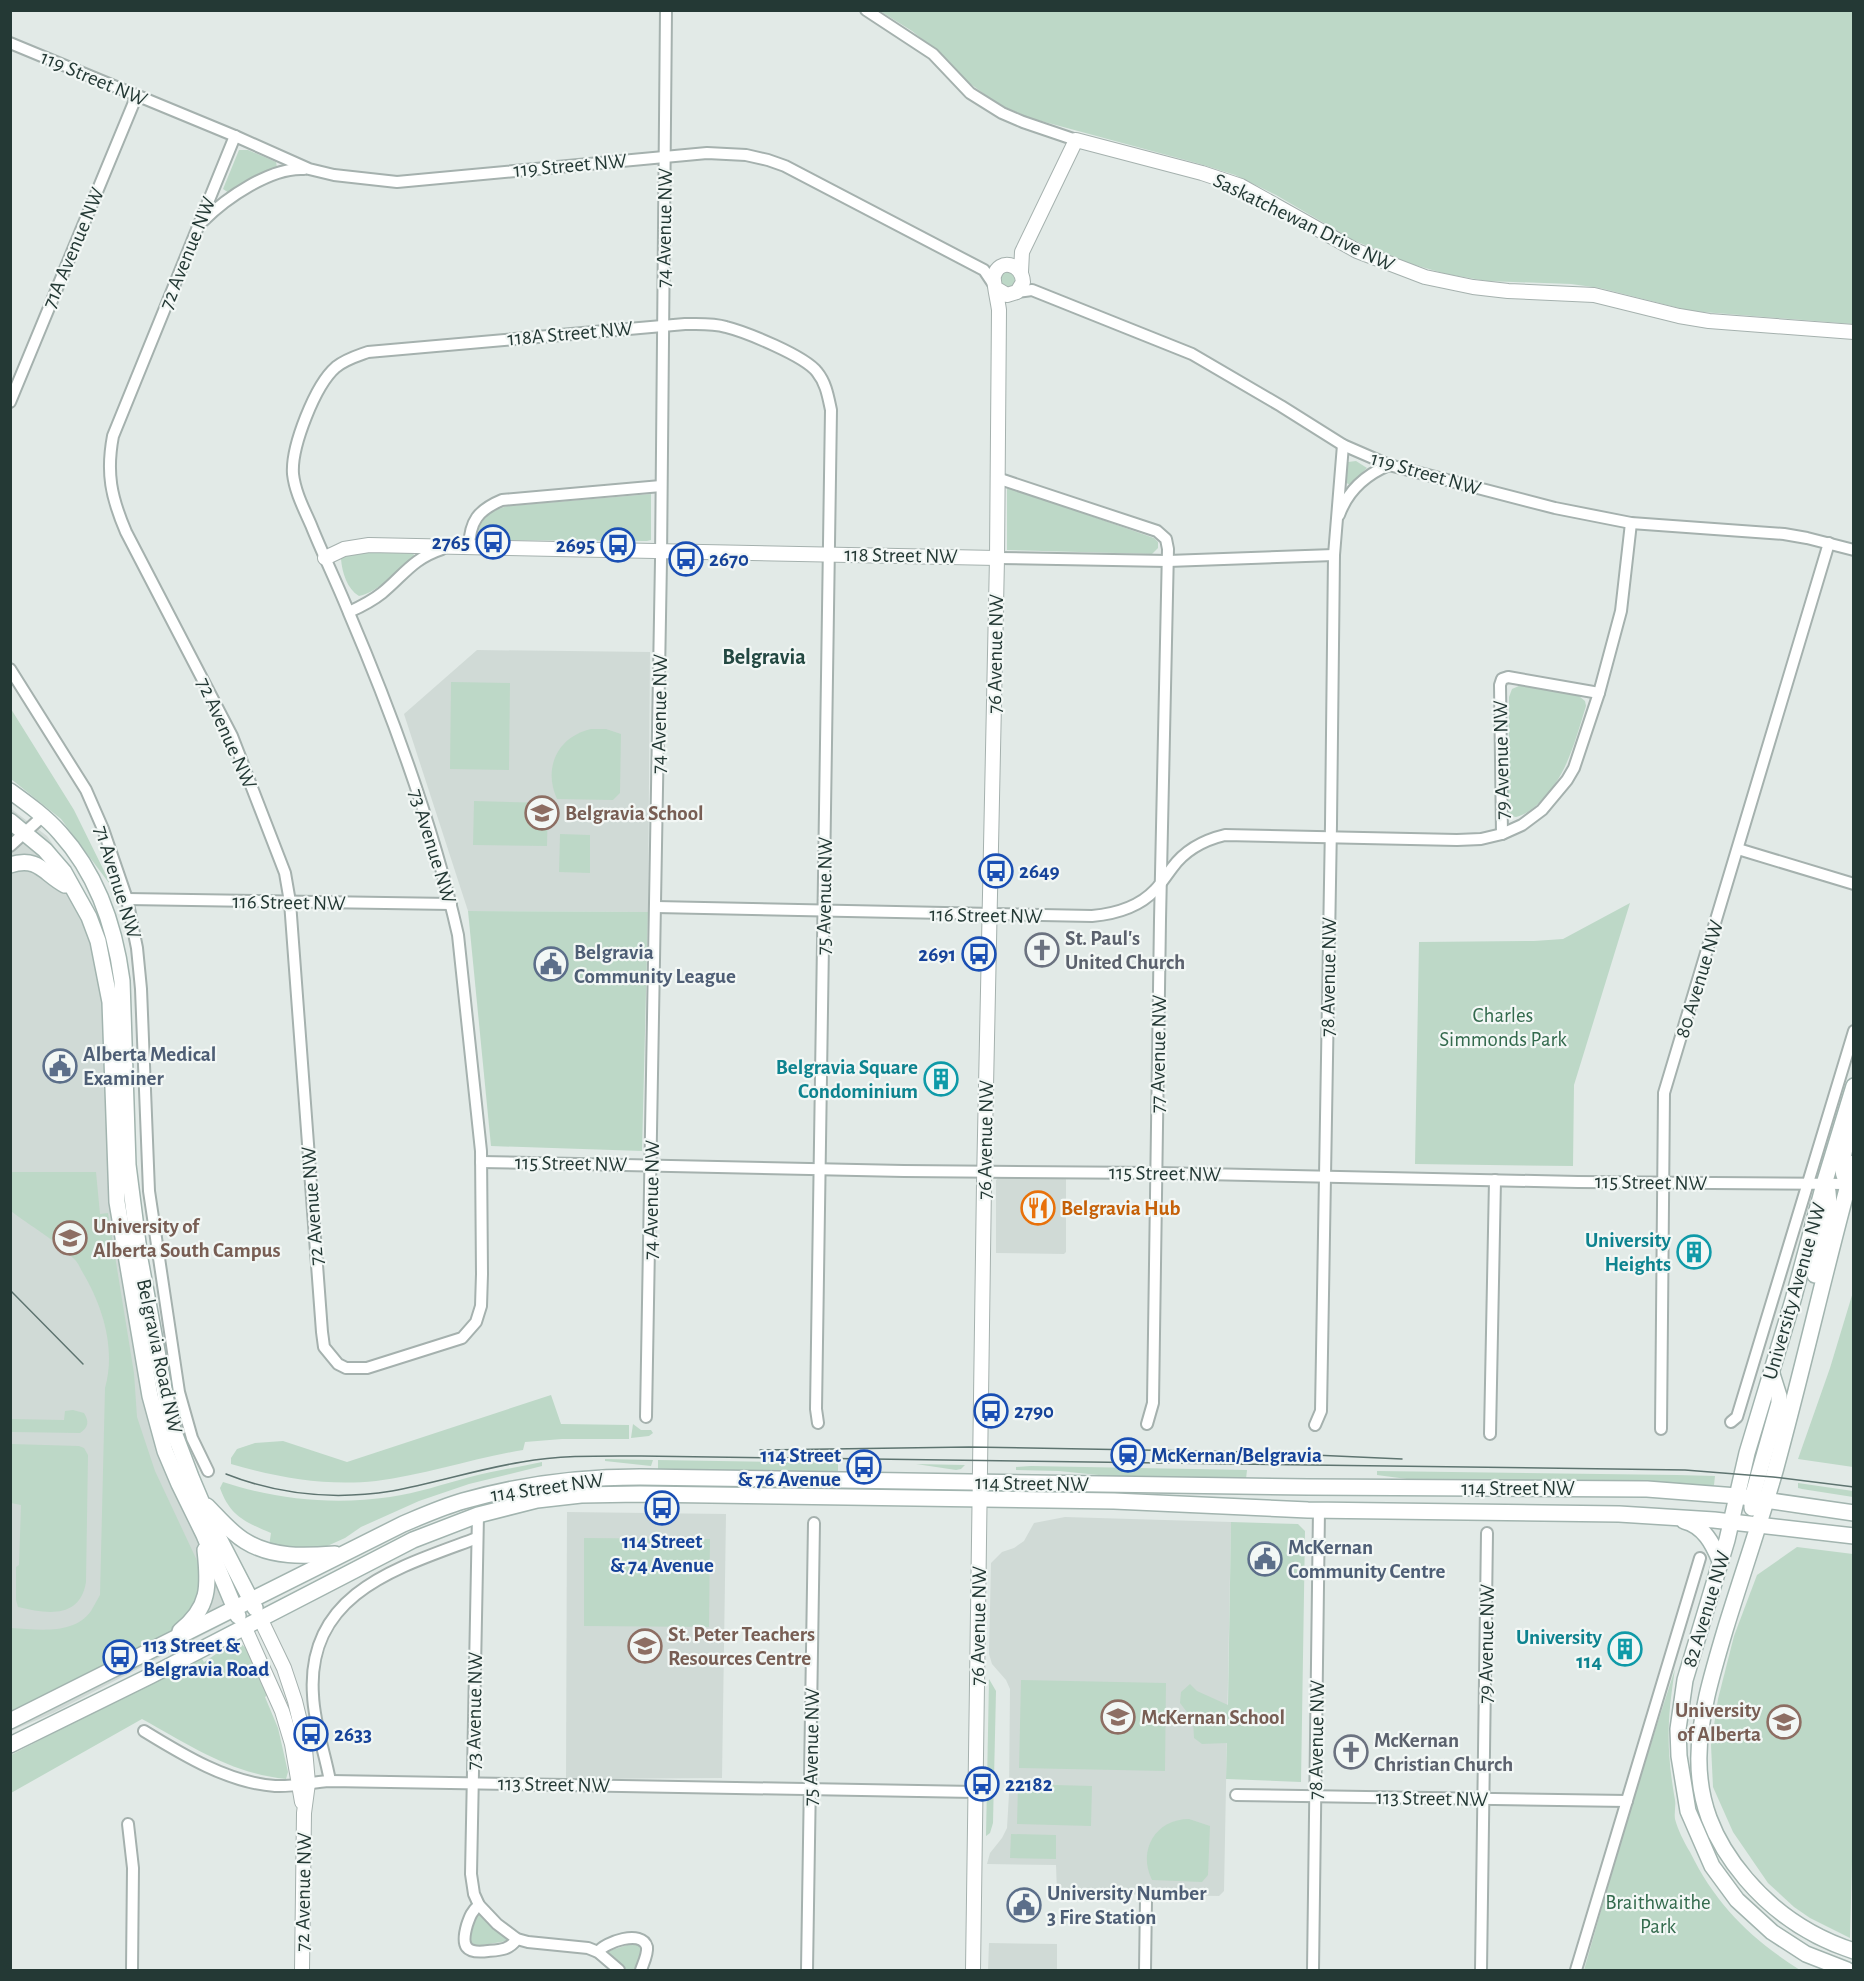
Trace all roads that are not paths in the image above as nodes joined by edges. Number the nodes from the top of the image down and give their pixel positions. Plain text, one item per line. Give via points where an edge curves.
1 (666, 10) edge
2 (866, 10) edge
3 (10, 43) edge
4 (136, 95) junction
5 (235, 136) junction
6 (1076, 140) junction
7 (665, 157) junction
8 (309, 170) junction
9 (199, 225) junction
10 (1023, 252) junction
11 (1002, 266) junction
12 (984, 270) junction
13 (1022, 274) junction
14 (995, 287) junction
15 (1032, 290) junction
16 (1015, 293) junction
17 (999, 310) junction
18 (662, 325) junction
19 (1854, 332) edge
20 (816, 371) joint
21 (323, 380) joint
22 (10, 402) edge
23 (1343, 445) junction
24 (1389, 465) junction
25 (997, 478) junction
26 (661, 486) junction
27 (1631, 523) junction
28 (1335, 527) junction
29 (1829, 543) junction
30 (451, 547) junction
31 (469, 547) junction
32 (1854, 550) edge
33 (661, 551) junction
34 (828, 554) junction
35 (1334, 555) junction
36 (325, 558) junction
37 (997, 558) junction
38 (1168, 561) junction
39 (349, 612) junction
40 (10, 669) edge
41 (1599, 693) junction
42 (10, 791) edge
43 (43, 816) junction
44 (10, 821) edge
45 (24, 832) junction
46 (1502, 834) junction
47 (1331, 837) junction
48 (10, 846) edge
49 (1738, 849) junction
50 (10, 865) edge
51 (1161, 883) junction
52 (1854, 884) edge
53 (75, 891) junction
54 (127, 899) junction
55 (290, 902) junction
56 (451, 904) junction
57 (656, 908) junction
58 (824, 911) junction
59 (989, 915) junction
60 (1854, 1031) edge
61 (1854, 1086) edge
62 (1854, 1118) edge
63 (481, 1162) junction
64 (1854, 1163) edge
65 (652, 1165) junction
66 (819, 1169) junction
67 (984, 1171) junction
68 (1157, 1173) junction
69 (1324, 1176) junction
70 (1495, 1180) junction
71 (1662, 1182) junction
72 (1807, 1184) junction
73 (1824, 1184) junction
74 (1852, 1186) edge
75 (1817, 1307) junction
76 (466, 1335) joint
77 (646, 1417) dead end
78 (1731, 1422) dead end
79 (818, 1423) dead end
80 (1147, 1424) dead end
81 (1315, 1425) dead end
82 (1661, 1429) dead end
83 (1490, 1434) dead end
84 (208, 1471) dead end
85 (980, 1482) junction
86 (1751, 1498) junction
87 (979, 1499) junction
88 (202, 1500) junction
89 (1319, 1510) junction
90 (1854, 1513) edge
91 (478, 1515) junction
92 (1667, 1516) junction
93 (1731, 1522) junction
94 (814, 1523) dead end
95 (1758, 1525) junction
96 (1487, 1533) dead end
97 (204, 1535) junction
98 (1854, 1536) edge
99 (477, 1538) junction
100 (341, 1554) junction
101 (1700, 1558) dead end
102 (1720, 1561) junction
103 (251, 1600) junction
104 (228, 1611) junction
105 (260, 1618) junction
106 (244, 1626) junction
107 (163, 1644) junction
108 (295, 1701) junction
109 (10, 1721) edge
110 (144, 1731) dead end
111 (10, 1745) edge
112 (330, 1781) junction
113 (473, 1783) junction
114 (303, 1784) junction
115 (810, 1788) junction
116 (975, 1792) junction
117 (1236, 1795) dead end
118 (1316, 1796) junction
119 (1484, 1799) junction
120 (1627, 1802) junction
121 (128, 1824) dead end
122 (1146, 1899) dead end
123 (479, 1905) junction
124 (517, 1939) junction
125 (1854, 1951) edge
126 (598, 1952) junction
127 (132, 1971) edge
128 (302, 1971) edge
129 (619, 1971) edge
130 (641, 1971) edge
131 (807, 1971) edge
132 (973, 1971) edge
133 (1145, 1971) edge
134 (1313, 1971) edge
135 (1482, 1971) edge
136 (1576, 1971) edge
137 (1847, 1971) edge

1 - 7 street, 74 Avenue NW
2 - 6 street, Saskatchewan Drive NW via 933,54 970,93 1002,113
3 - 4 street, 119 Street NW
4 - 5 street, 119 Street NW
4 - 22 street, 71A Avenue NW
5 - 8 street, 119 Street NW
5 - 9 street, 72 Avenue NW
6 - 10 street
6 - 19 street, Saskatchewan Drive NW via 1241,186 1357,251 1425,277 1508,291 1594,295 1709,321
7 - 8 street, 119 Street NW via 397,182
7 - 12 street, 119 Street NW via 728,153 768,160
7 - 18 street, 74 Avenue NW
8 - 9 street, 119 Street NW via 286,171 257,183 223,203
9 - 55 street, 72 Avenue NW via 113,436 109,481 126,532 232,736 285,873
10 - 11 street
10 - 13 street
11 - 12 street
11 - 13 street via 1014,266
11 - 14 street, 76 Avenue NW via 994,275
12 - 14 street, 119 Street NW
13 - 15 street
13 - 16 street via 1023,284
14 - 16 street via 1005,294
14 - 17 street, 76 Avenue NW
15 - 16 street, 119 Street NW
15 - 23 street, 119 Street NW via 1192,354
16 - 17 street
17 - 25 street, 76 Avenue NW
18 - 20 street, 118A Street NW via 727,327 793,355
18 - 21 street, 118A Street NW via 368,352 350,357
18 - 26 street, 74 Avenue NW
20 - 34 street, 75 Avenue NW via 827,388 831,410
21 - 36 street, 73 Avenue NW via 307,413 293,463 298,494
23 - 24 street, 119 Street NW
23 - 28 street, 78 Avenue NW
24 - 27 street, 119 Street NW via 1555,508
24 - 28 street, 78 Avenue NW via 1374,471 1352,490
25 - 37 street, 76 Avenue NW
25 - 38 street, 77 Avenue NW via 1157,531 1166,539
26 - 31 street via 502,500 488,506 474,520
26 - 33 street, 74 Avenue NW
27 - 29 street, 119 Street NW via 1784,534
27 - 41 street, 79 Avenue NW via 1622,611
28 - 35 street, 78 Avenue NW
29 - 32 street, 119 Street NW
29 - 49 street, 80 Avenue NW
30 - 31 street, 118 Street NW
30 - 36 street, 118 Street NW via 369,545 344,549
30 - 39 street, 118 Street NW via 428,554 382,593
31 - 33 street, 118 Street NW
33 - 34 street, 118 Street NW
33 - 57 street, 74 Avenue NW
34 - 37 street, 118 Street NW
34 - 58 street, 75 Avenue NW
35 - 38 street, 118 Street NW
35 - 47 street, 78 Avenue NW
36 - 39 street, 73 Avenue NW
37 - 38 street, 118 Street NW
37 - 59 street, 76 Avenue NW
38 - 51 street, 77 Avenue NW
39 - 56 street, 73 Avenue NW via 408,762
40 - 54 street, 71 Avenue NW via 86,790 104,829
41 - 46 street, 79 Avenue NW via 1574,768 1563,786 1532,818
41 - 46 street, 79 Avenue NW via 1508,676 1503,679
42 - 43 main road, Belgravia Road NW
43 - 45 street
43 - 88 main road, Belgravia Road NW via 62,834 93,882 111,922 118,952 125,1020 128,1165 140,1259 172,1427
44 - 45 main road, Belgravia Road NW
45 - 48 street
45 - 53 main road, Belgravia Road NW via 64,872
46 - 47 street, 116 Street NW via 1457,840
47 - 51 street, 116 Street NW via 1214,837 1186,852
47 - 69 street, 78 Avenue NW
49 - 52 street
49 - 71 street, 80 Avenue NW via 1664,1093
50 - 53 main road via 34,863
51 - 59 street, 116 Street NW via 1136,904 1103,915
51 - 68 street, 77 Avenue NW
53 - 97 main road, Belgravia Road NW via 99,940 110,1002 117,1202 150,1396 165,1451
54 - 55 street, 116 Street NW
54 - 84 street, 71 Avenue NW via 140,968 149,1191 179,1392 192,1438
55 - 56 street, 116 Street NW
55 - 76 street, 72 Avenue NW via 324,1347 346,1368 367,1368
56 - 63 street, 73 Avenue NW via 459,944
57 - 58 street, 116 Street NW
57 - 65 street, 74 Avenue NW
58 - 59 street, 116 Street NW
58 - 66 street, 75 Avenue NW
59 - 67 street, 76 Avenue NW
60 - 72 street, University Avenue NW
61 - 73 main road, University Avenue NW
62 - 74 main road via 1842,1166 1843,1177
63 - 65 street, 115 Street NW
63 - 76 street, 73 Avenue NW via 481,1306
64 - 74 main road, University Avenue NW
65 - 66 street, 115 Street NW
65 - 77 street, 74 Avenue NW
66 - 67 street, 115 Street NW
66 - 79 street, 75 Avenue NW
67 - 68 street, 115 Street NW
67 - 85 street, 76 Avenue NW
68 - 69 street, 115 Street NW
68 - 80 street, 77 Avenue NW via 1153,1403
69 - 70 street, 115 Street NW
69 - 81 street, 78 Avenue NW via 1321,1411
70 - 71 street, 115 Street NW
70 - 83 street
71 - 72 street, 115 Street NW
71 - 82 street, 80 Avenue NW
72 - 73 street, 115 Street NW
72 - 78 street, University Avenue NW via 1737,1417
73 - 74 street, 115 Street NW
73 - 75 main road via 1829,1204 1814,1283
73 - 86 main road, University Avenue NW via 1772,1374 1779,1403
74 - 75 main road, University Avenue NW
75 - 86 main road, University Avenue NW
85 - 86 main road, 114 Street NW via 1625,1489
85 - 87 street, 76 Avenue NW
85 - 100 main road, 114 Street NW via 574,1479 460,1502
86 - 90 main road, 114 Street NW
86 - 93 main road, 82 Avenue NW
86 - 95 main road, University Avenue NW
87 - 89 main road, 114 Street NW
87 - 91 main road, 114 Street NW via 598,1494 537,1500
87 - 116 street, 76 Avenue NW
88 - 100 main road via 244,1541 264,1549 287,1555
88 - 103 main road, Belgravia Road NW
89 - 92 main road, 114 Street NW
89 - 118 street, 78 Avenue NW
91 - 99 street, 73 Avenue NW
91 - 105 main road, 114 Street NW via 413,1540
92 - 93 main road, 114 Street NW
92 - 102 main road via 1700,1529
93 - 95 main road, 114 Street NW
93 - 102 main road, 82 Avenue NW
94 - 115 street, 75 Avenue NW
95 - 98 main road, 114 Street NW
95 - 125 main road, 82 Avenue NW via 1703,1710 1698,1765 1706,1811 1731,1859 1766,1901 1832,1944
96 - 119 street, 79 Avenue NW
97 - 104 main road, Belgravia Road NW
97 - 107 main road via 208,1583 205,1599 190,1623
99 - 112 street via 375,1580 354,1594 333,1619 319,1646 312,1683
99 - 113 street, 73 Avenue NW
100 - 103 main road, 114 Street NW
101 - 120 street
102 - 137 main road, 82 Avenue NW via 1690,1658 1681,1702 1679,1756 1688,1811 1712,1866 1749,1913 1806,1954
103 - 104 main road, 114 Street NW
103 - 105 main road, Belgravia Road NW
104 - 106 main road, Belgravia Road NW
104 - 107 main road
105 - 106 main road, 114 Street NW
105 - 108 street, 72 Avenue NW
106 - 108 street via 254,1635 284,1691
106 - 111 main road
106 - 114 street, 72 Avenue NW via 282,1711
107 - 109 main road
108 - 114 street, 72 Avenue NW via 304,1738
110 - 114 street, 113 Street NW via 222,1772 272,1785
112 - 113 street, 113 Street NW
112 - 114 street, 113 Street NW
113 - 115 street, 113 Street NW
113 - 123 street, 73 Avenue NW via 471,1874
114 - 128 street, 72 Avenue NW
115 - 116 street, 113 Street NW
115 - 131 street, 75 Avenue NW
116 - 132 street, 76 Avenue NW
117 - 118 street, 113 Street NW
118 - 119 street, 113 Street NW
118 - 134 street, 78 Avenue NW
119 - 120 street, 113 Street NW
119 - 135 street, 79 Avenue NW
120 - 136 street
121 - 127 street via 133,1868
122 - 133 street
123 - 124 street, 73 Avenue NW
123 - 124 street via 471,1913 464,1936 469,1950 476,1953 505,1949
124 - 126 street, 73 Avenue NW
126 - 129 street
126 - 130 street via 606,1944 640,1938 647,1950

